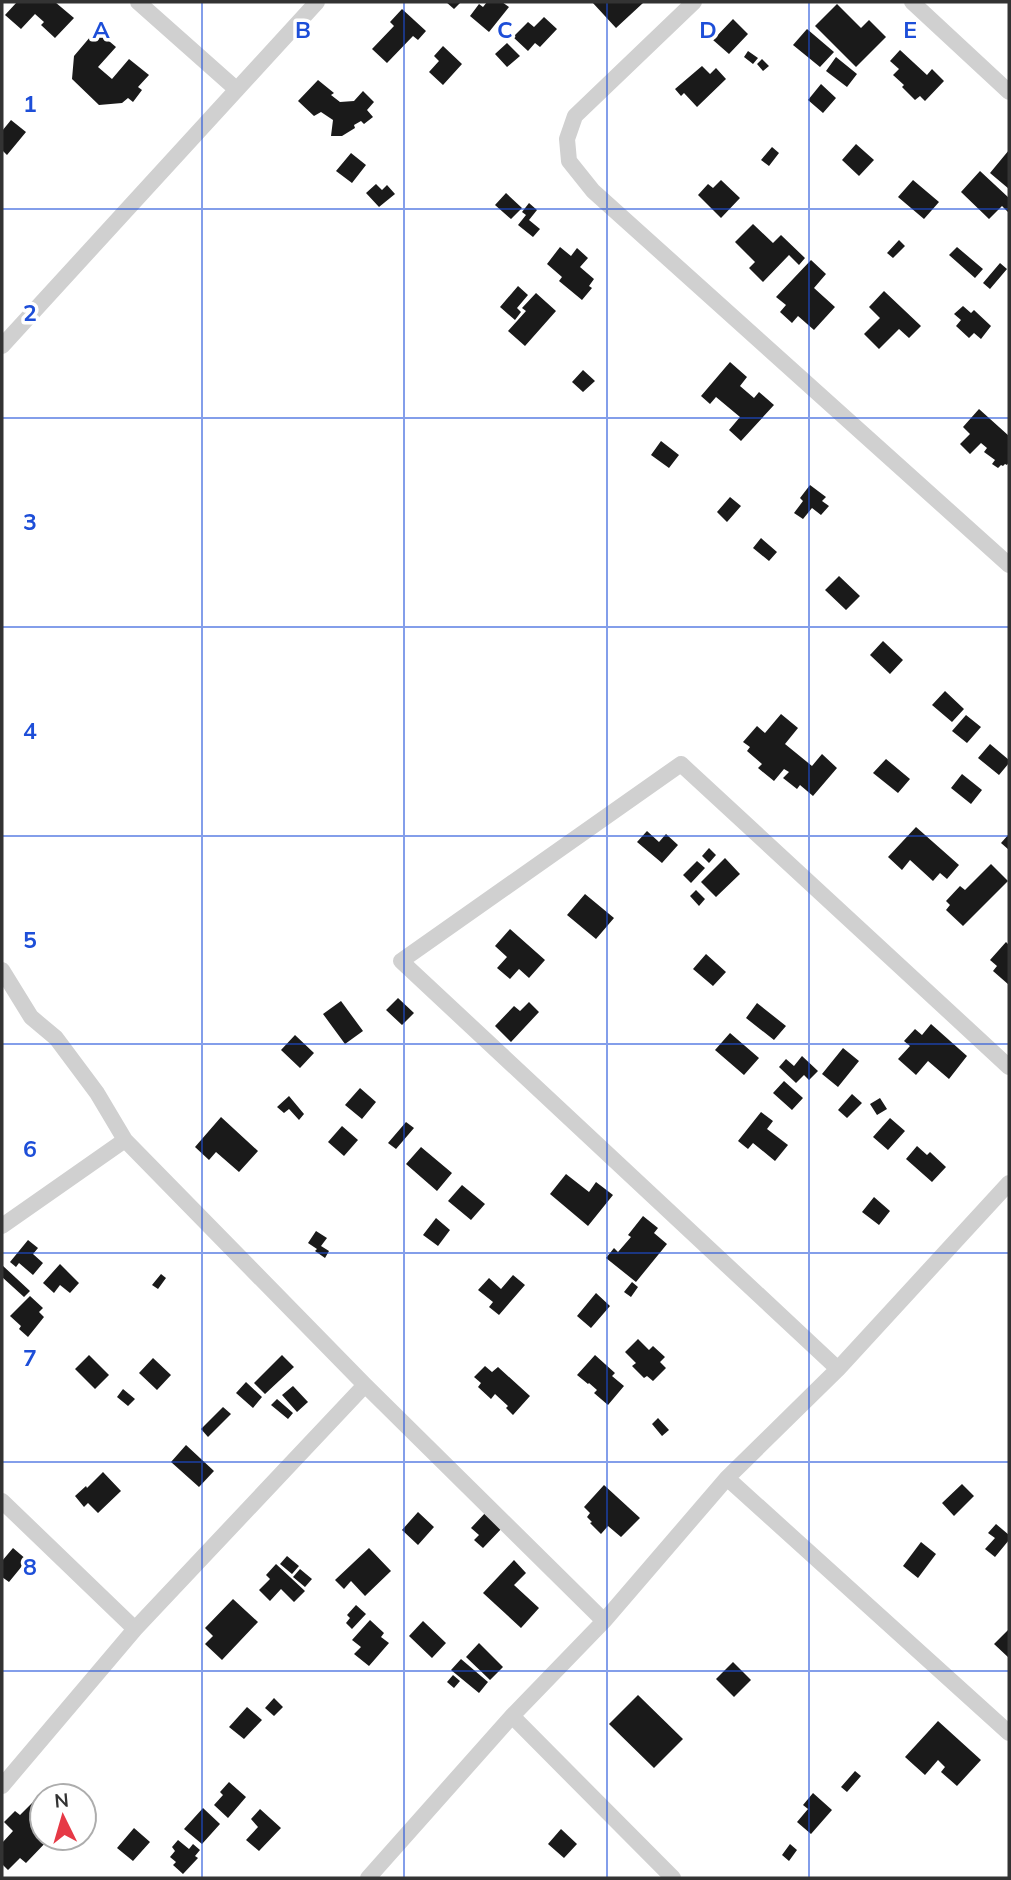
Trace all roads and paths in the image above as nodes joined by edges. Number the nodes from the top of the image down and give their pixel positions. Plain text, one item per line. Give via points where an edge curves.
1 (138, 2) edge
2 (317, 2) edge
3 (694, 2) edge
4 (912, 2) edge
5 (236, 89) junction
6 (1009, 92) edge
7 (2, 346) edge
8 (1009, 565) edge
9 (2, 970) edge
10 (1009, 1067) edge
11 (125, 1140) junction
12 (1009, 1184) edge
13 (2, 1226) edge
14 (838, 1369) junction
15 (365, 1385) junction
16 (727, 1478) junction
17 (2, 1501) edge
18 (604, 1621) junction
19 (135, 1629) junction
20 (512, 1716) junction
21 (1009, 1733) edge
22 (2, 1786) edge
23 (368, 1878) edge
24 (673, 1878) edge

1 - 5 street
2 - 5 street
3 - 8 street via 575,116 567,139 569,161 593,191
4 - 6 street
5 - 7 street
9 - 11 street via 31,1017 56,1038 97,1093
10 - 14 street via 681,764 401,961
11 - 13 street
11 - 15 street
12 - 14 street
14 - 16 street
15 - 18 street
15 - 19 street
16 - 18 street
16 - 21 street
17 - 19 street
18 - 20 street
19 - 22 street
20 - 23 street
20 - 24 street

